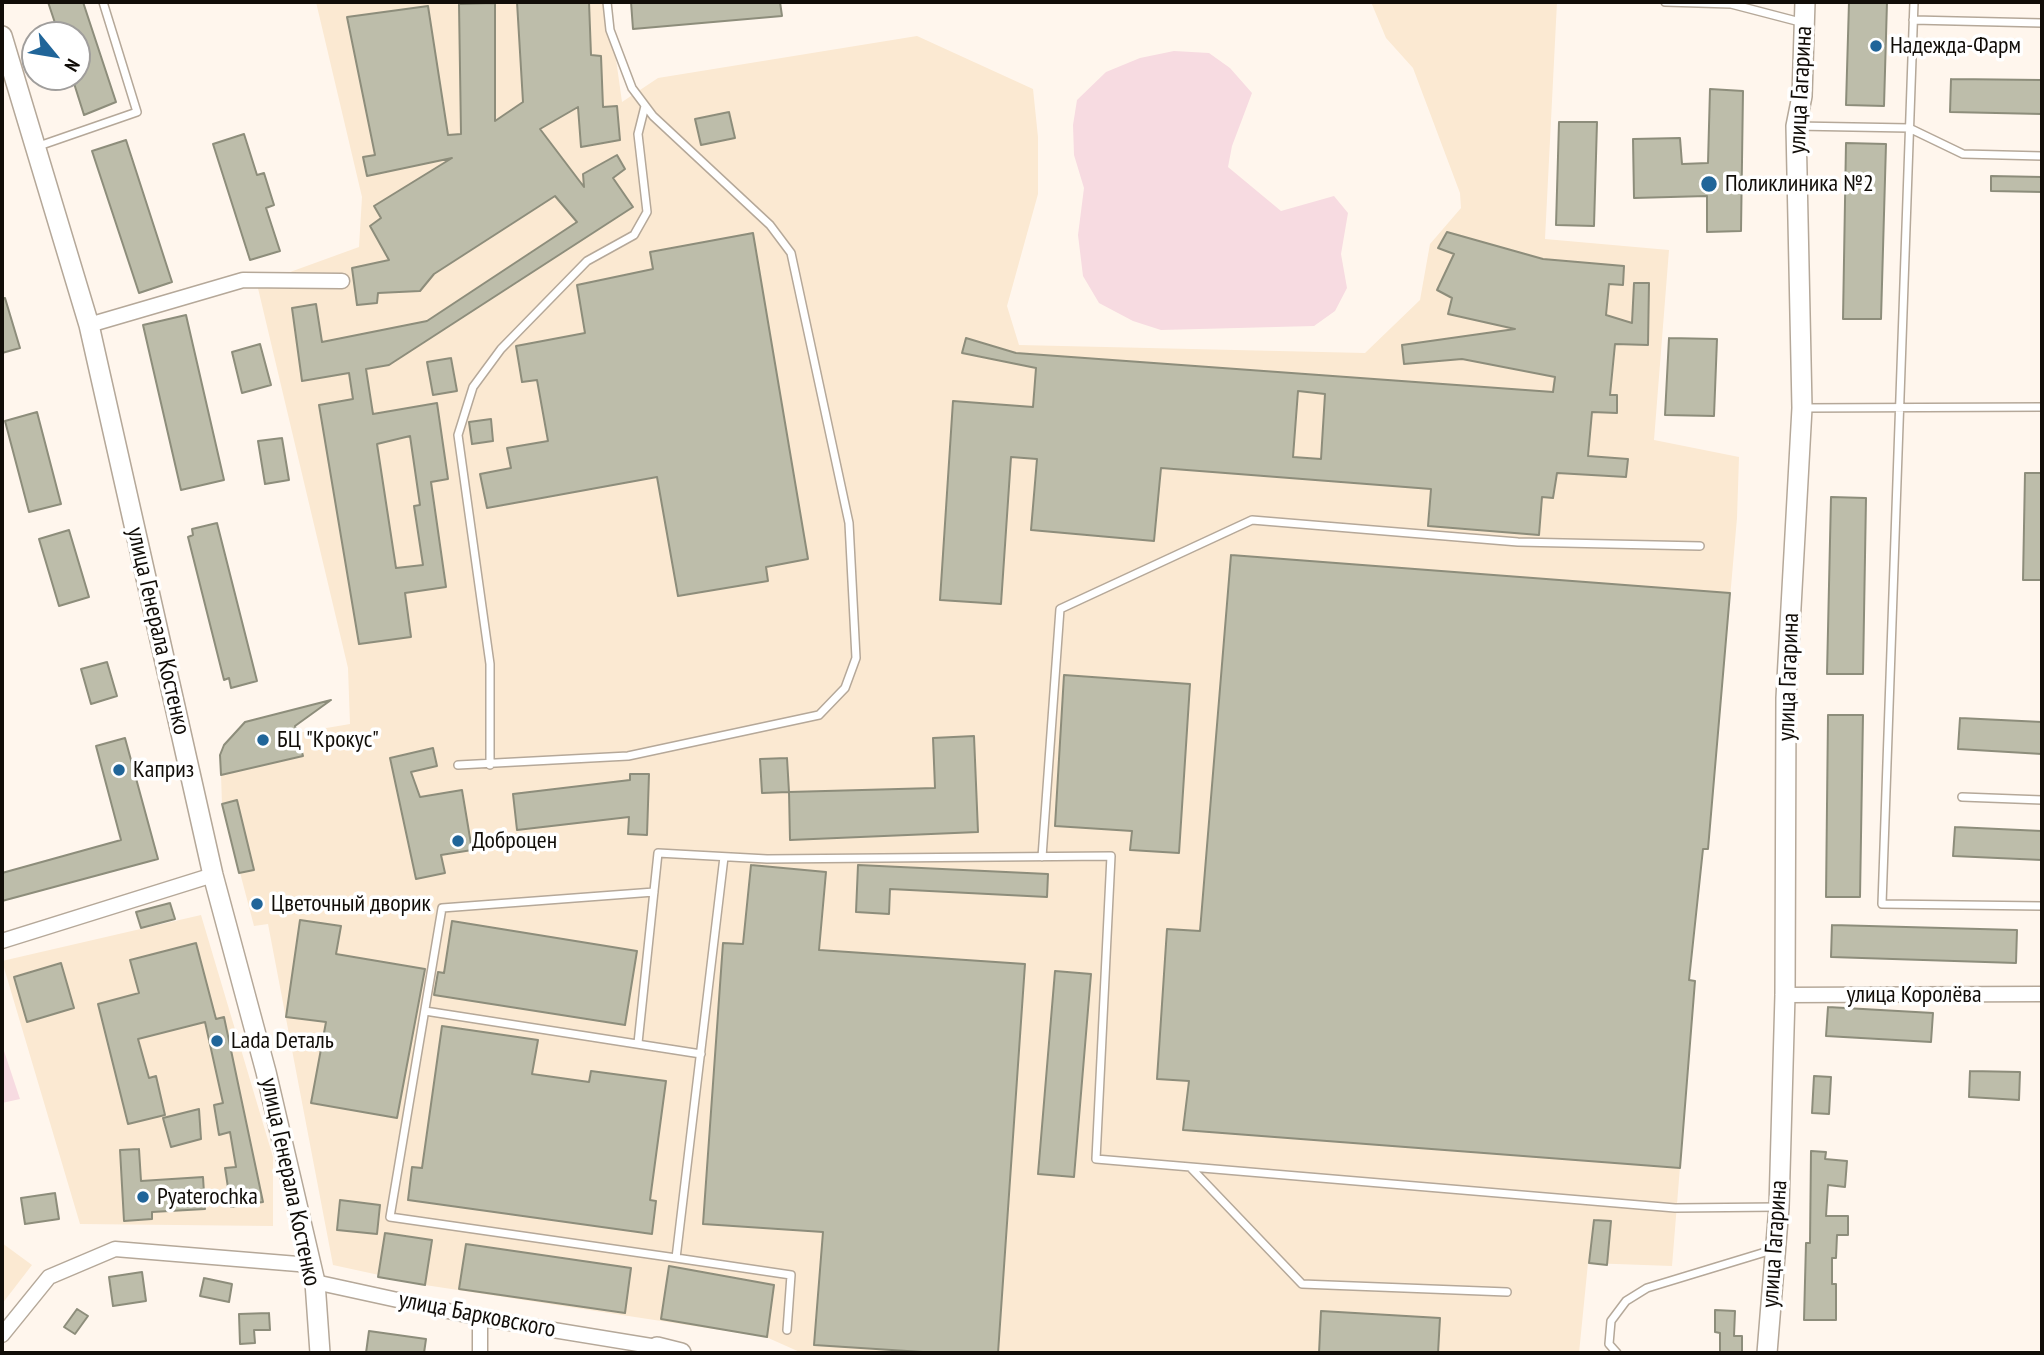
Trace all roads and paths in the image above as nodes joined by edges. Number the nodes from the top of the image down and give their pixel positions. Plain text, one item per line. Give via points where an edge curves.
1 (103, 2) edge
2 (607, 2) edge
3 (1665, 2) edge
4 (1805, 2) edge
5 (1914, 2) edge
6 (1913, 20) junction
7 (1804, 23) junction
8 (2042, 23) edge
9 (2, 36) edge
10 (645, 106) junction
11 (1796, 127) junction
12 (1909, 128) junction
13 (36, 147) junction
14 (2042, 156) edge
15 (342, 281) dead end
16 (89, 325) junction
17 (1899, 406) junction
18 (2042, 407) edge
19 (1802, 408) junction
20 (1700, 546) dead end
21 (458, 765) dead end
22 (490, 765) junction
23 (1962, 797) dead end
24 (2042, 800) edge
25 (724, 857) junction
26 (1042, 857) junction
27 (213, 875) junction
28 (654, 892) junction
29 (2042, 906) edge
30 (2, 941) edge
31 (2042, 994) edge
32 (1785, 995) junction
33 (425, 1010) junction
34 (638, 1043) junction
35 (701, 1054) junction
36 (1191, 1167) junction
37 (1779, 1207) junction
38 (1776, 1248) junction
39 (676, 1258) junction
40 (312, 1274) junction
41 (1507, 1292) dead end
42 (480, 1318) junction
43 (787, 1329) dead end
44 (2, 1335) edge
45 (657, 1350) edge
46 (320, 1353) edge
47 (480, 1353) edge
48 (681, 1353) edge
49 (1617, 1353) edge
50 (1767, 1353) edge

1 - 13 lane via 137,112
2 - 10 lane via 610,30 632,88
3 - 7 lane via 1731,4
4 - 7 street, улица Гагарина
5 - 6 lane
6 - 8 lane
6 - 12 lane
7 - 11 street, улица Гагарина via 1802,96
9 - 13 street, улица Генерала Костенко
10 - 22 lane via 638,134 647,212 634,234 587,261 501,349 473,387 458,435 490,664
10 - 22 lane via 769,225 791,253 849,523 856,658 845,688 818,715 628,757
11 - 12 lane
11 - 19 street, улица Гагарина
12 - 14 lane via 1963,155
12 - 17 lane
13 - 16 street, улица Генерала Костенко
15 - 16 street via 243,280
16 - 27 street, улица Генерала Костенко
17 - 18 lane
17 - 19 lane
17 - 29 lane via 1882,904
19 - 32 street, улица Гагарина via 1786,698
20 - 26 lane via 1518,542 1252,520 1060,609
21 - 22 lane
23 - 24 lane
25 - 26 lane
25 - 28 lane via 659,853
25 - 35 lane
26 - 36 lane via 1111,856 1096,1159
27 - 30 street
27 - 40 street, улица Генерала Костенко via 266,1072
28 - 33 lane via 442,908
28 - 34 lane
31 - 32 street, улица Королёва
32 - 37 street, улица Гагарина
33 - 34 lane
33 - 39 lane via 390,1217
34 - 35 lane
35 - 39 lane
36 - 37 lane via 1675,1208
36 - 41 lane via 1302,1284
37 - 38 street, улица Гагарина
38 - 49 lane via 1647,1288 1626,1301 1611,1321 1609,1344
38 - 50 street, улица Гагарина
39 - 43 lane via 791,1275
40 - 42 street, улица Барковского
40 - 44 street, улица Барковского via 115,1249 50,1277
40 - 46 street, улица Генерала Костенко
42 - 45 street, улица Барковского
42 - 47 street
45 - 48 street, улица Барковского

